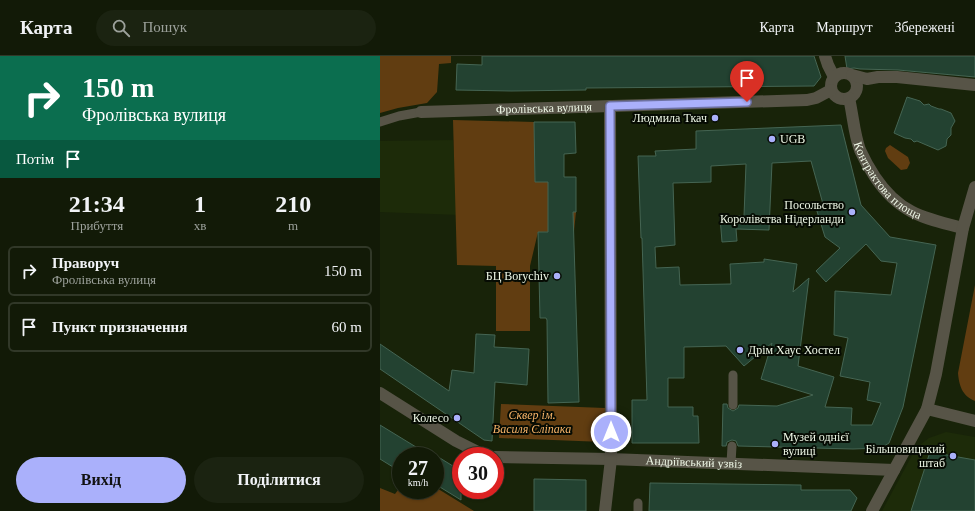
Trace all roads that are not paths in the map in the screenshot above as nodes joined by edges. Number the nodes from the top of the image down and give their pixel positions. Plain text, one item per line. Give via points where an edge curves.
1 (825, 56) edge
2 (852, 75) junction
3 (834, 77) junction
4 (867, 79) junction
5 (975, 85) edge
6 (832, 90) junction
7 (853, 94) junction
8 (610, 106) junction
9 (421, 112) joint
10 (380, 122) edge
11 (975, 187) edge
12 (963, 228) junction
13 (733, 375) dead end
14 (380, 393) edge
15 (733, 405) dead end
16 (927, 409) junction
17 (975, 421) edge
18 (732, 446) dead end
19 (468, 447) edge
20 (504, 457) edge
21 (610, 458) junction
22 (731, 463) junction
23 (894, 470) junction
24 (605, 511) edge
25 (872, 511) edge

1 - 3 street
2 - 3 street via 842,73
2 - 4 street
2 - 7 street via 856,80
3 - 6 street
4 - 5 street via 897,77
4 - 7 street
6 - 7 street via 840,99
6 - 8 street, Фролівська вулиця via 807,100
7 - 12 street, Контрактова площа via 860,149 880,184 895,201 909,210
8 - 9 street, Фролівська вулиця
8 - 21 street
9 - 10 lane
11 - 12 street
12 - 16 street
13 - 15 lane
14 - 19 street
16 - 17 street
16 - 23 street
18 - 22 lane
20 - 21 street, Андріївський узвіз
21 - 22 street, Андріївський узвіз
21 - 24 street
22 - 23 street, Андріївський узвіз
23 - 25 street

